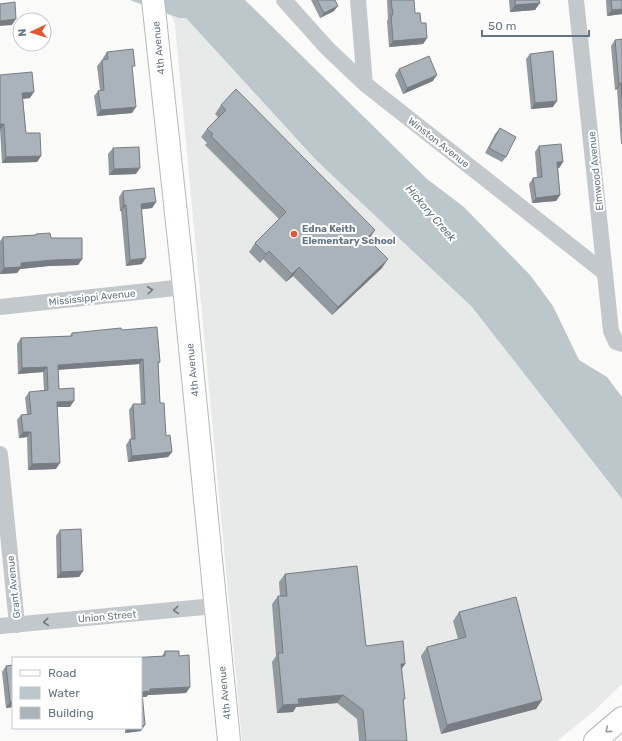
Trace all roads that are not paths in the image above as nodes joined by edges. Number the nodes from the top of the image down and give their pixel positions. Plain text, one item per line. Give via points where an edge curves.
1 (284, 0) edge
2 (358, 0) edge
3 (576, 0) edge
4 (154, 6) edge
5 (366, 84) junction
6 (605, 273) junction
7 (184, 287) junction
8 (0, 307) edge
9 (619, 343) edge
10 (0, 454) edge
11 (215, 606) junction
12 (17, 625) junction
13 (0, 626) edge
14 (622, 718) edge
15 (229, 741) edge
16 (595, 741) edge

1 - 5 street, Winston Avenue via 327,48
2 - 5 street
3 - 6 street, Elmwood Avenue
4 - 7 street, 4th Avenue
5 - 6 street, Winston Avenue
6 - 9 street, Elmwood Avenue via 611,331
8 -> 7 street, Mississippi Avenue
7 - 11 street, 4th Avenue
10 - 12 street, Grant Avenue
11 -> 12 street, Union Street
11 - 15 street, 4th Avenue
12 - 13 street, Union Street
14 -> 16 street

